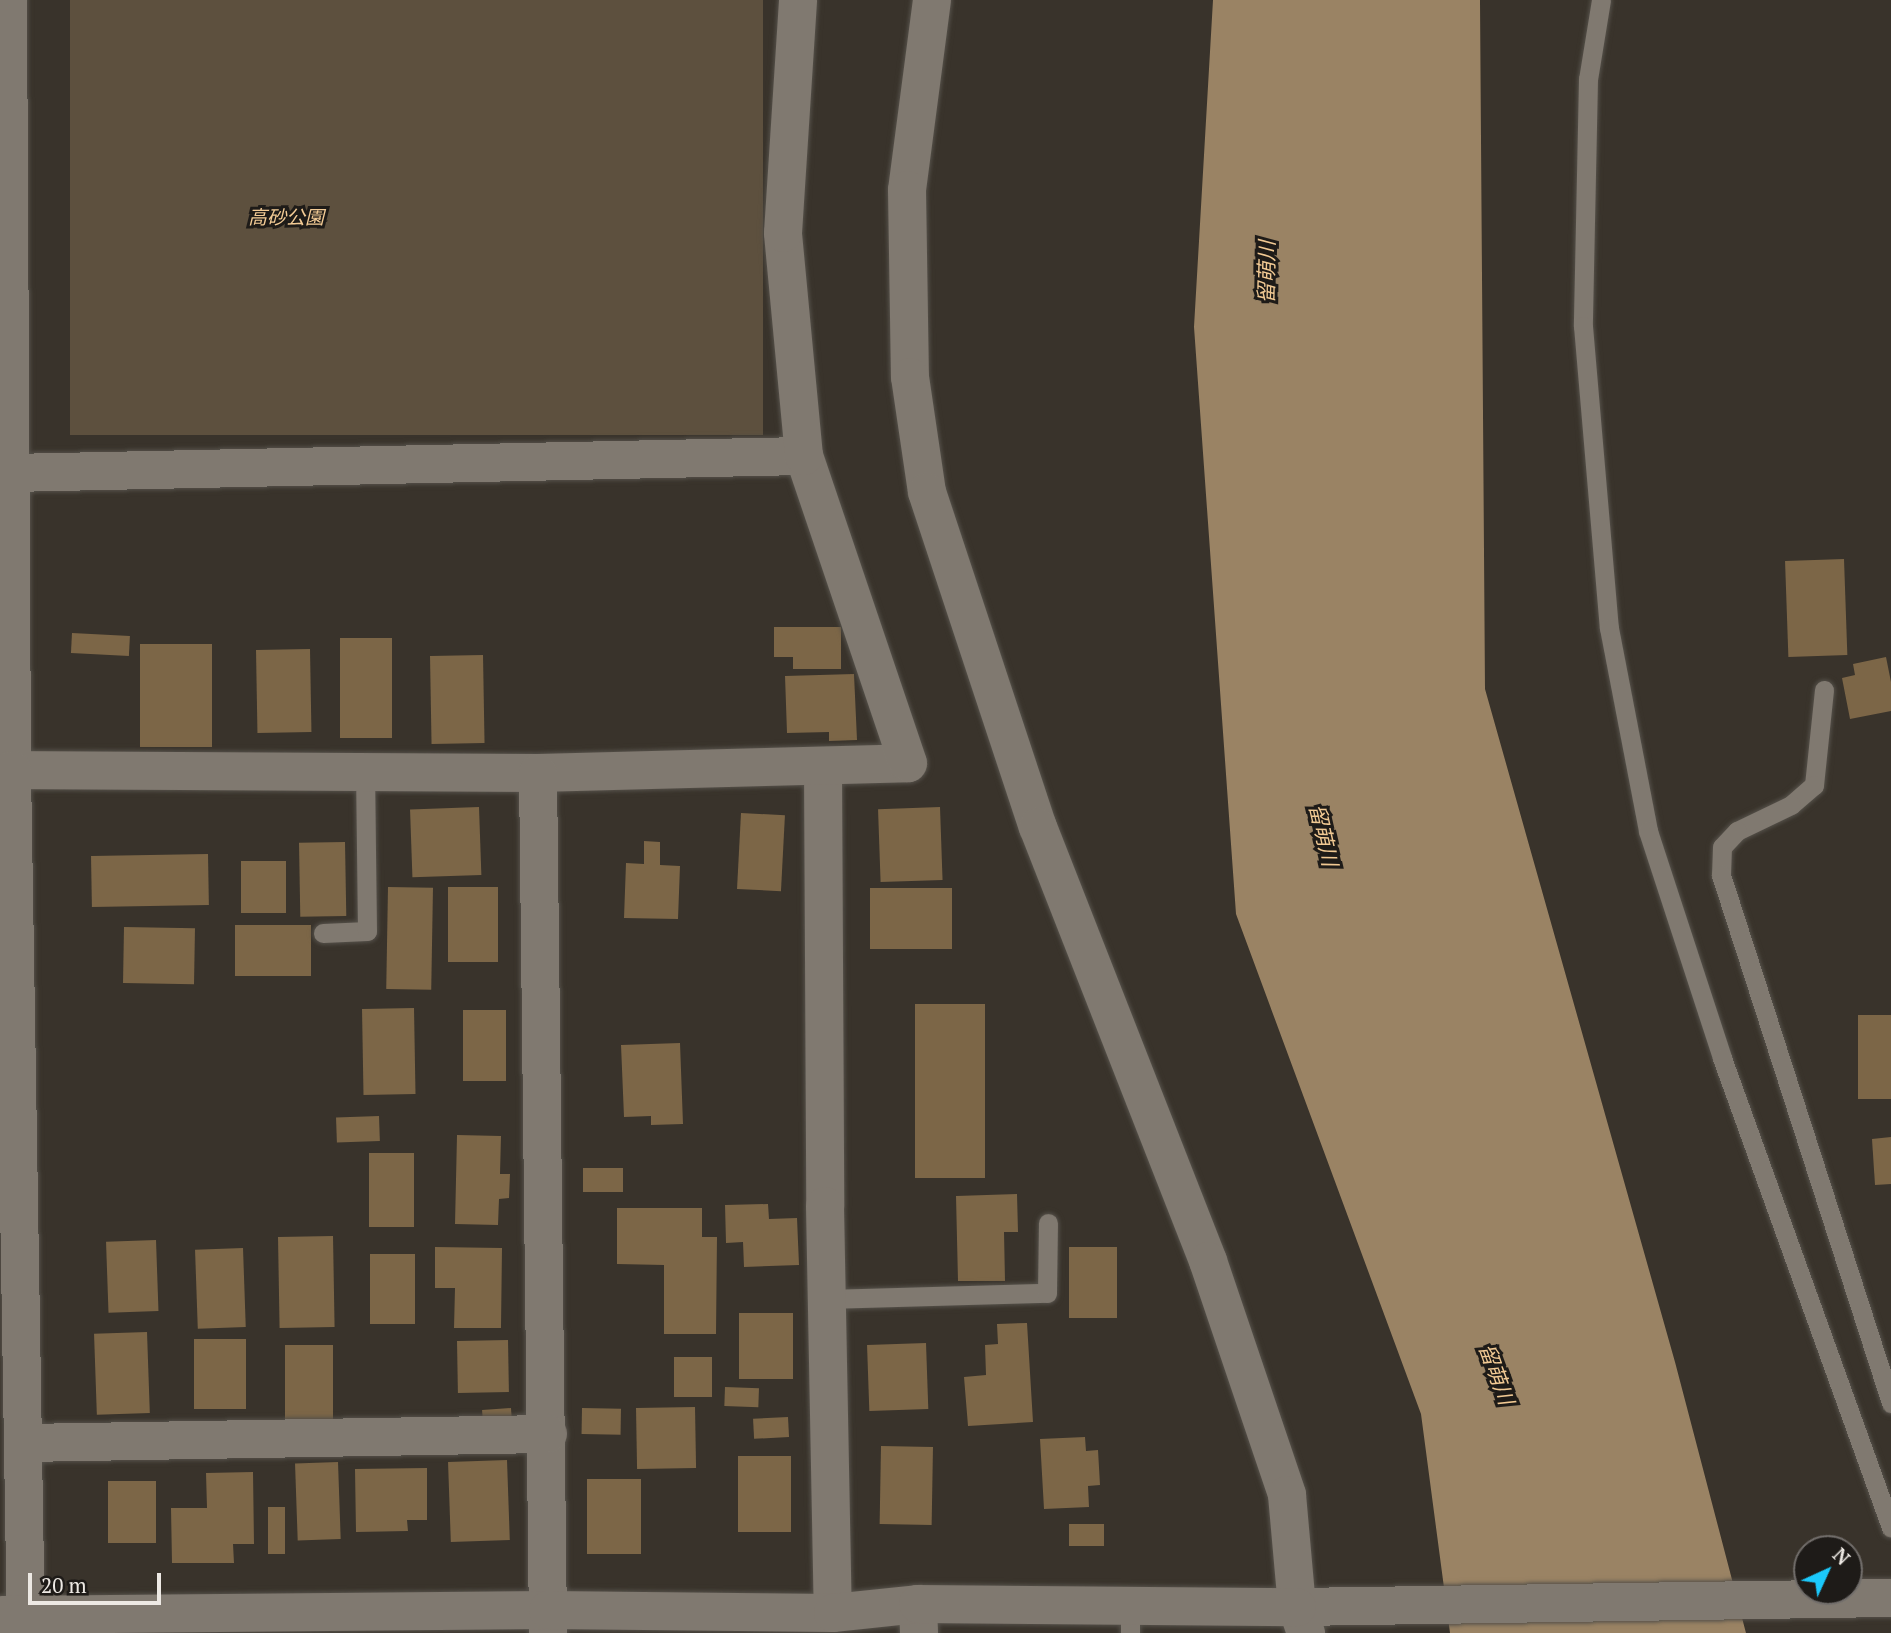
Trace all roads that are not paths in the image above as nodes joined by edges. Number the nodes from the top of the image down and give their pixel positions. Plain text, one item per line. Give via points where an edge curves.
1 (797, 0) edge
2 (932, 0) edge
3 (1601, 0) edge
4 (5, 20) edge
5 (3, 194) edge
6 (804, 456) junction
7 (11, 473) junction
8 (1824, 690) dead end
9 (823, 768) junction
10 (6, 770) edge
11 (365, 772) junction
12 (538, 773) junction
13 (323, 933) dead end
14 (1048, 1223) dead end
15 (827, 1299) junction
16 (1891, 1403) edge
17 (548, 1434) junction
18 (24, 1443) junction
19 (1891, 1528) edge
20 (1891, 1598) edge
21 (833, 1613) junction
22 (1310, 1615) edge
23 (919, 1619) edge
24 (1130, 1619) edge
25 (18, 1621) edge
26 (548, 1622) edge

1 - 6 street via 783,233
2 - 22 street via 907,190 910,377 927,492 1038,827 1208,1261 1287,1495
3 - 19 lane via 1588,79 1583,326 1609,628 1648,831 1722,1058
4 - 5 street
5 - 7 street
6 - 7 street
6 - 9 street via 908,763
7 - 10 street
8 - 16 lane via 1814,785 1791,805 1737,831 1722,847 1721,875
9 - 12 street
9 - 15 street
10 - 11 street
10 - 18 street
11 - 12 street
11 - 13 lane via 367,931
12 - 17 street
14 - 15 lane via 1047,1293
15 - 21 street
17 - 18 street
17 - 26 street
18 - 25 street
20 - 22 street
21 - 23 street
21 - 26 street
22 - 24 street
23 - 24 street
25 - 26 street

